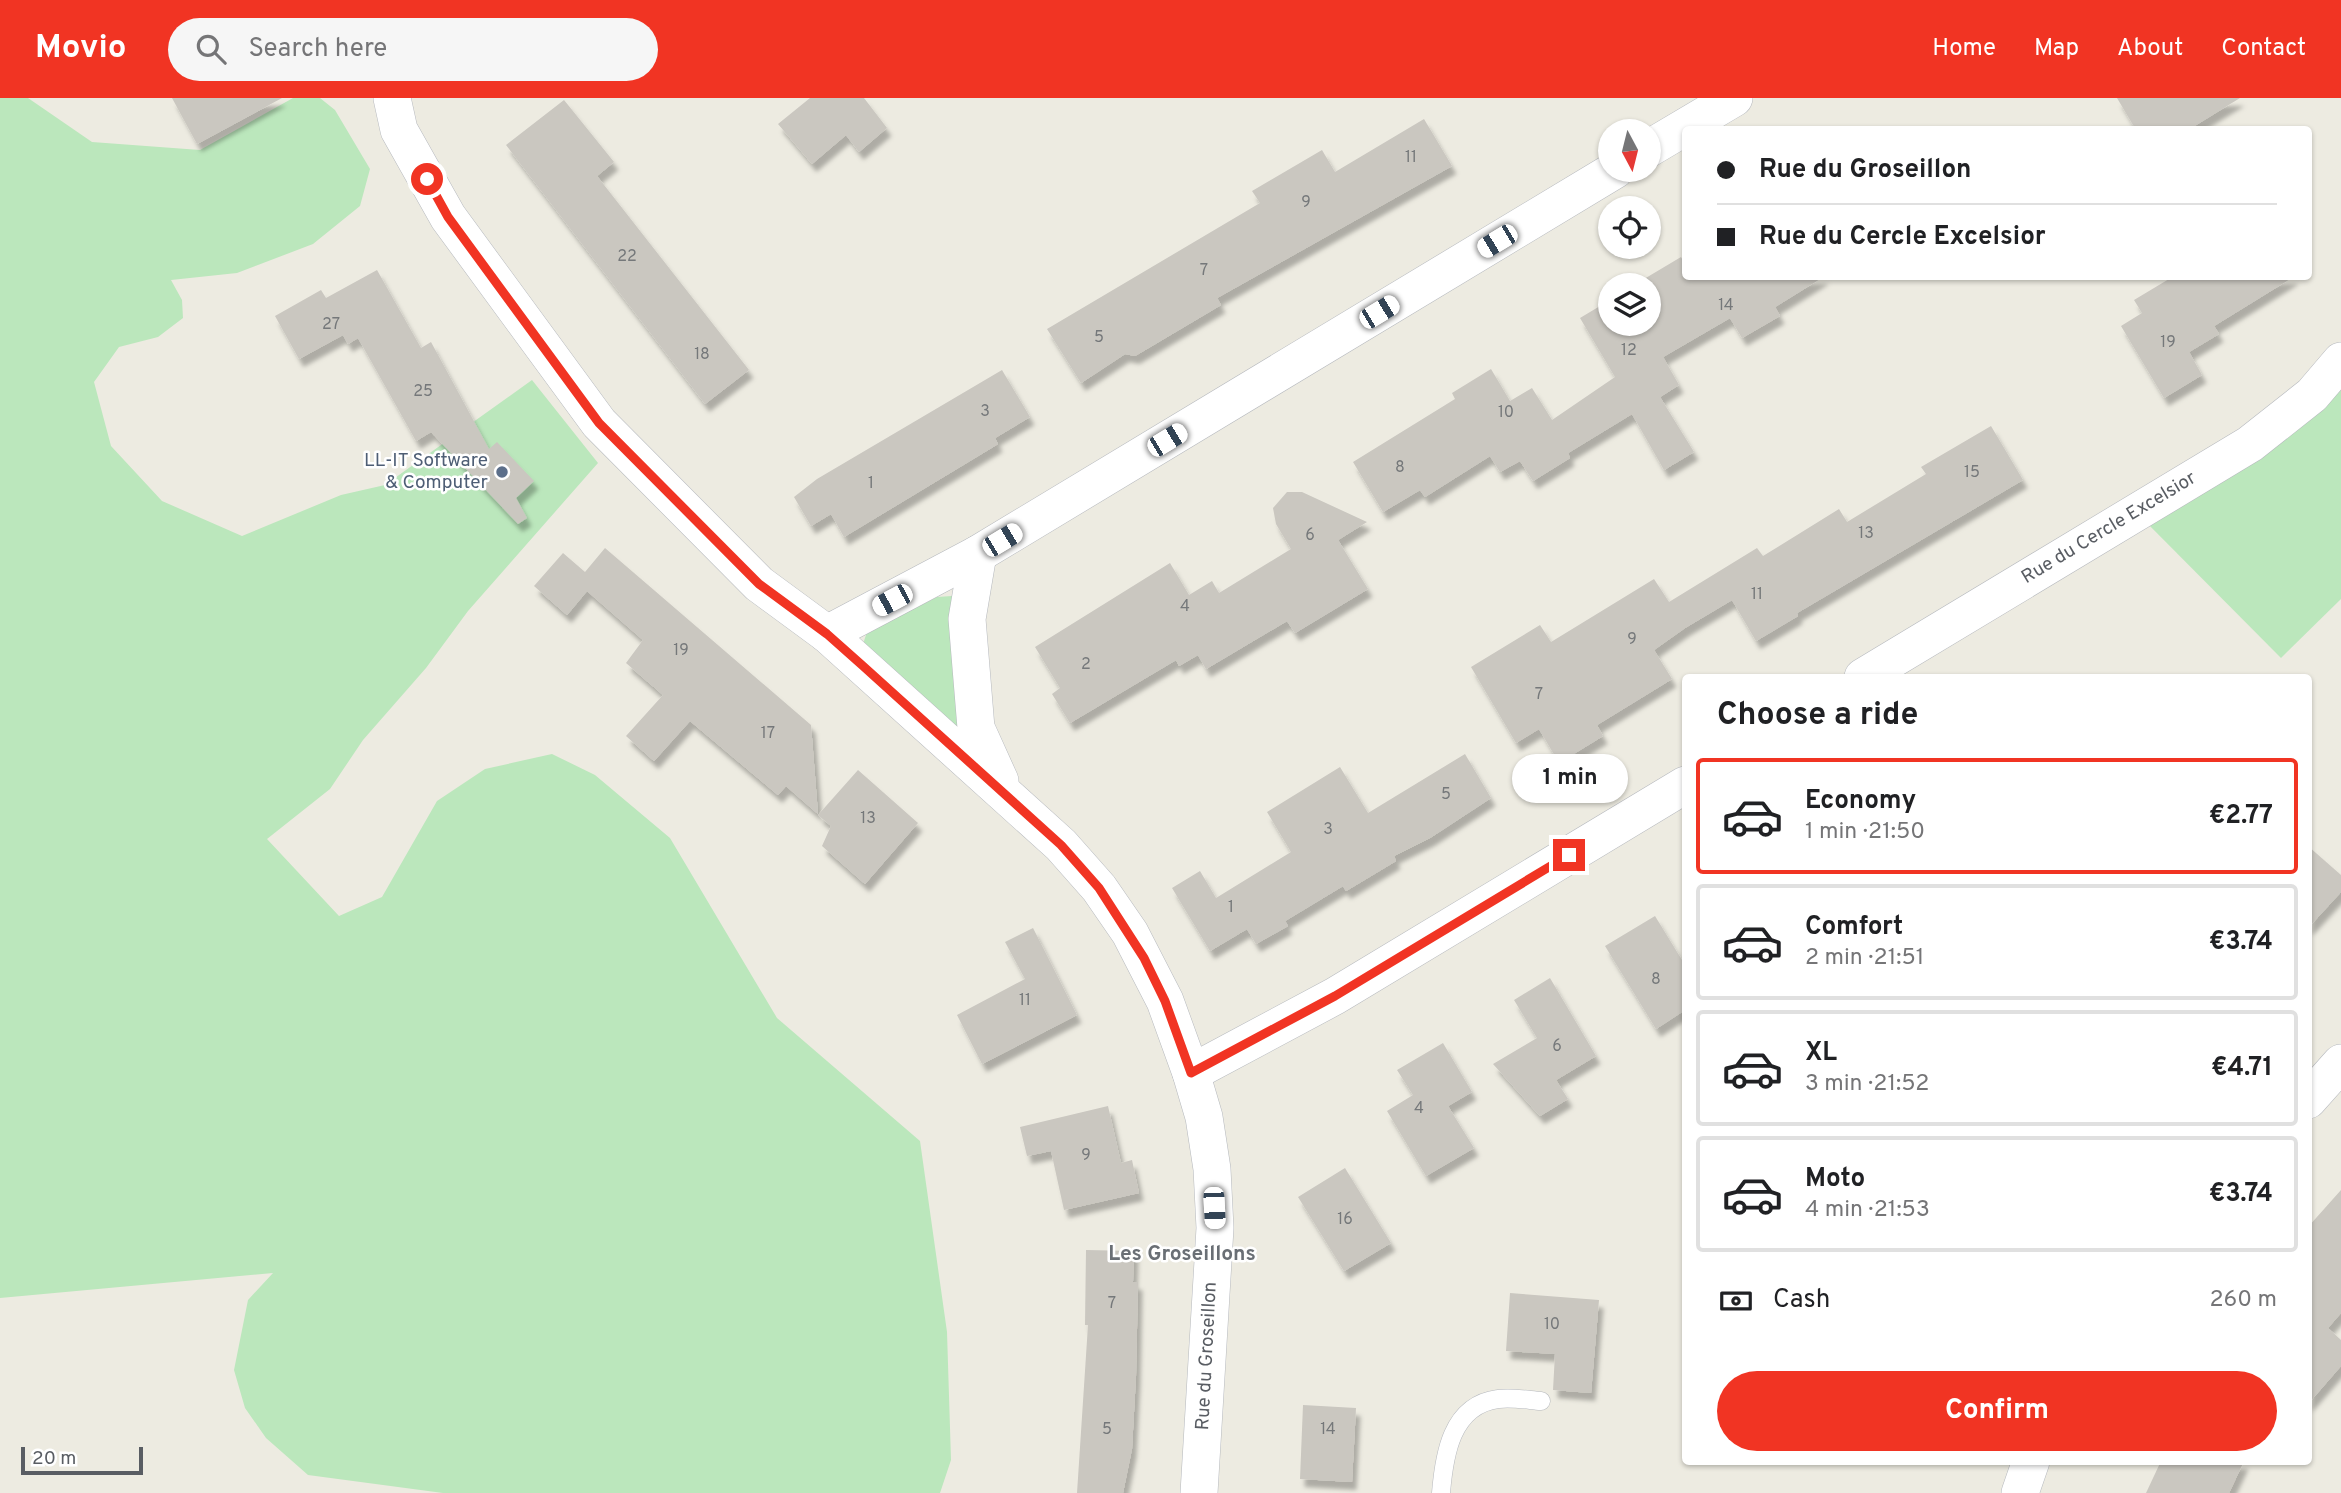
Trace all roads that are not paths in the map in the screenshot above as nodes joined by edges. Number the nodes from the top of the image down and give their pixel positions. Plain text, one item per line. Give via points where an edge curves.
1 (392, 98) edge
2 (1734, 98) edge
3 (1687, 126) edge
4 (1682, 129) edge
5 (1661, 141) edge
6 (1598, 180) edge
7 (2341, 361) edge
8 (978, 554) junction
9 (827, 634) junction
10 (1868, 674) edge
11 (1682, 787) edge
12 (1006, 794) junction
13 (2341, 1063) edge
14 (1191, 1073) junction
15 (2312, 1096) edge
16 (1541, 1401) dead end
17 (2030, 1465) edge
18 (1199, 1493) edge
19 (1441, 1493) edge
20 (2020, 1493) edge

1 - 9 street, Rue du Groseillon via 399,130 448,217 599,423 759,584
2 - 3 street
4 - 5 street
6 - 8 street
7 - 10 street, Rue du Cercle Excelsior via 2312,395 2250,444
8 - 9 street
8 - 12 street via 967,619 976,728
9 - 12 street, Rue du Groseillon
11 - 14 street via 1335,996
12 - 14 street, Rue du Groseillon via 1061,845 1130,933 1165,1001
13 - 15 street
14 - 18 street, Rue du Groseillon via 1208,1143 1215,1228
16 - 19 lane via 1497,1399 1475,1407 1458,1423 1448,1443
17 - 20 street

